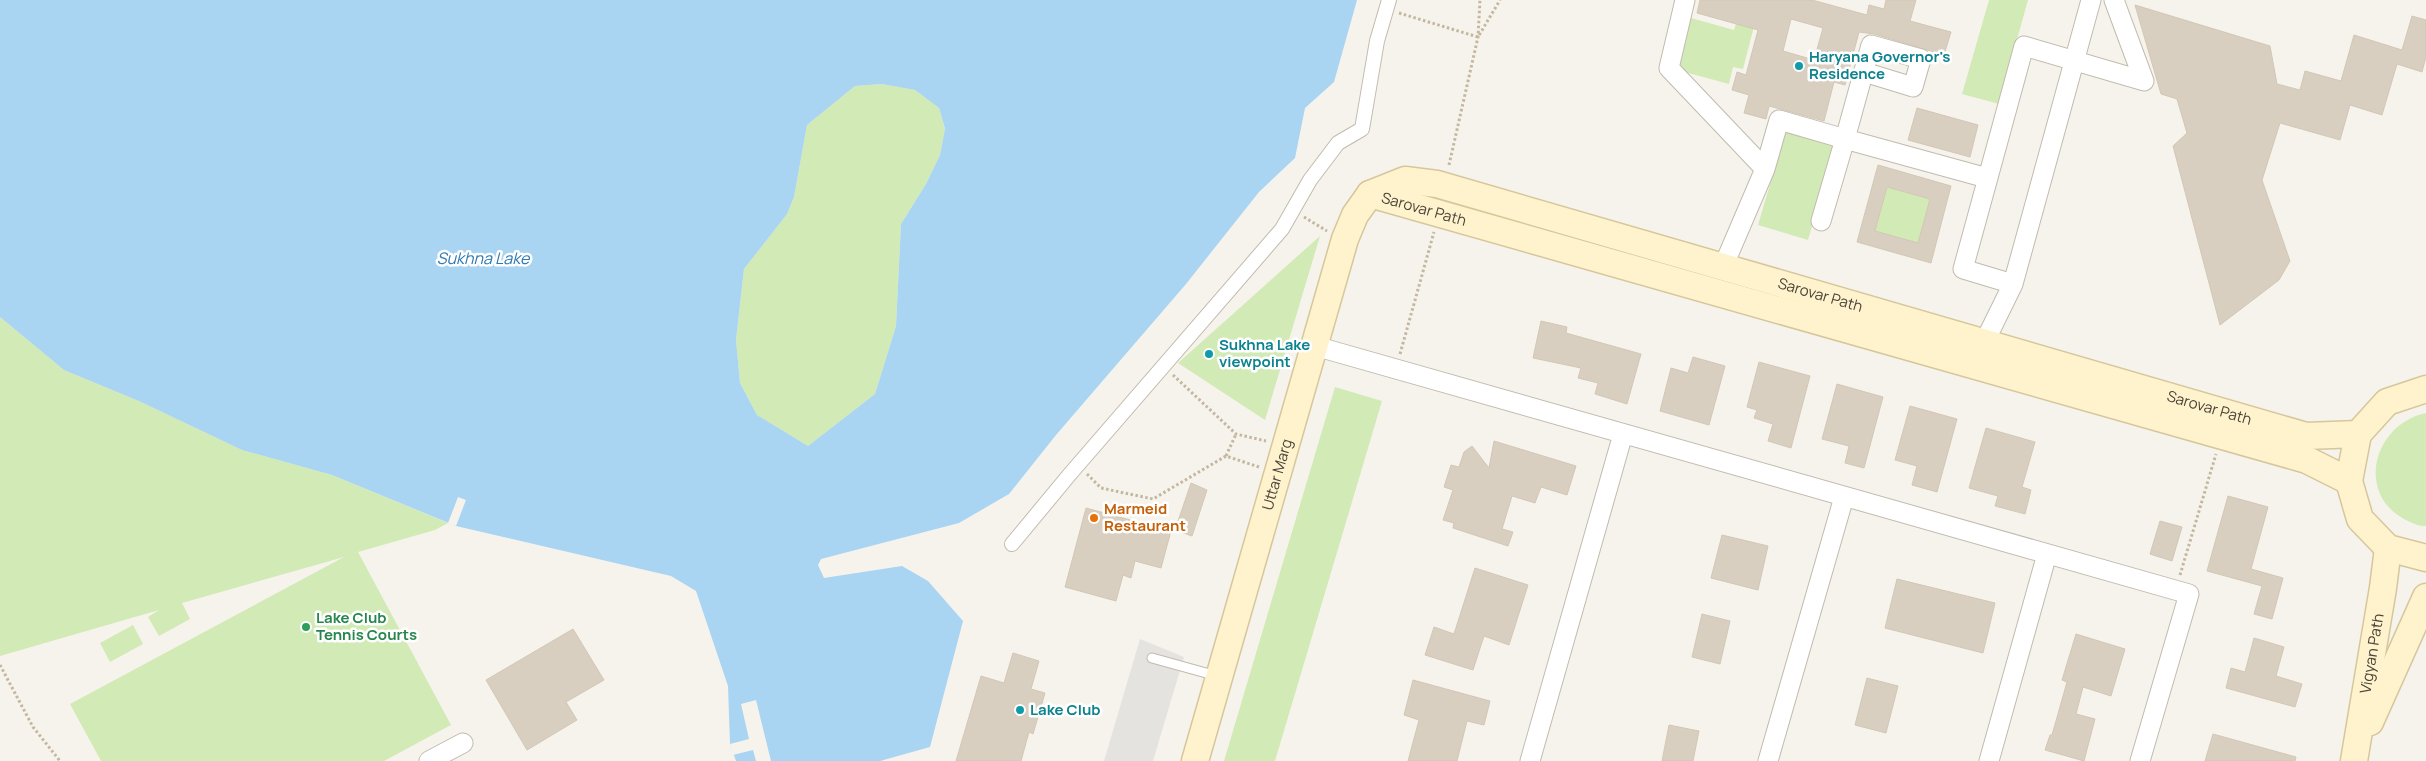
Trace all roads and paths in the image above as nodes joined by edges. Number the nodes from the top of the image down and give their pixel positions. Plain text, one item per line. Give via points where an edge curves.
1 (1500, 0) edge
2 (2091, 0) edge
3 (2114, 0) edge
4 (1684, 1) edge
5 (1388, 4) edge
6 (2074, 62) junction
7 (1864, 72) dead end
8 (1845, 139) junction
9 (1765, 169) junction
10 (1987, 178) junction
11 (1370, 194) junction
12 (1293, 210) junction
13 (1821, 221) dead end
14 (1345, 240) junction
15 (1723, 267) junction
16 (2013, 284) junction
17 (1984, 343) junction
18 (1315, 346) junction
19 (1163, 366) junction
20 (2426, 389) edge
21 (1236, 434) junction
22 (1623, 434) junction
23 (2358, 434) junction
24 (2221, 436) junction
25 (1286, 446) junction
26 (1226, 456) junction
27 (1078, 464) junction
28 (1278, 473) junction
29 (2349, 481) junction
30 (1844, 496) junction
31 (1012, 544) dead end
32 (2388, 548) junction
33 (2047, 554) junction
34 (2426, 558) edge
35 (2176, 590) junction
36 (2426, 597) edge
37 (1152, 658) dead end
38 (0, 665) edge
39 (1219, 677) junction
40 (464, 743) dead end
41 (2354, 759) edge
42 (60, 761) edge
43 (429, 761) edge
44 (1195, 761) edge
45 (1530, 761) edge
46 (1768, 761) edge
47 (1989, 761) edge
48 (2140, 761) edge

1 - 5 path via 1478,37
2 - 6 street
3 - 6 street via 2144,81
4 - 9 street via 1670,68
5 - 12 street via 1377,41 1362,128 1338,143 1310,180
6 - 10 street via 2024,46
6 - 16 street
7 - 8 street
8 - 9 street via 1779,120
8 - 10 street
8 - 13 street
9 - 15 street
10 - 16 street via 1963,269
11 - 14 main road, Uttar Marg via 1355,215
11 - 15 main road, Sarovar Path via 1405,180 1437,184
11 - 24 main road, Sarovar Path
12 - 14 path via 1319,228
12 - 19 street via 1282,229
14 - 18 main road, Uttar Marg
15 - 17 main road, Sarovar Path
16 - 17 street
17 - 23 main road, Sarovar Path via 2306,436
18 - 22 street
18 - 25 main road, Uttar Marg
19 - 21 path
19 - 27 street
20 - 23 main road via 2387,402
21 - 25 path
21 - 26 path
22 - 30 street
22 - 45 street
23 - 29 main road
24 - 29 main road, Sarovar Path via 2307,460
24 - 35 path
25 - 28 main road, Uttar Marg
26 - 27 path via 1153,499 1101,488
26 - 28 path
27 - 31 street
28 - 39 main road, Uttar Marg
29 - 32 main road via 2360,519
30 - 33 street
30 - 46 street
32 - 34 main road
32 - 41 main road, Vigyan Path
33 - 35 street
33 - 47 street
35 - 48 street via 2189,594
36 - 41 main road, Vigyan Path
37 - 39 lane
38 - 42 path via 33,727
39 - 44 main road, Uttar Marg
40 - 43 street

